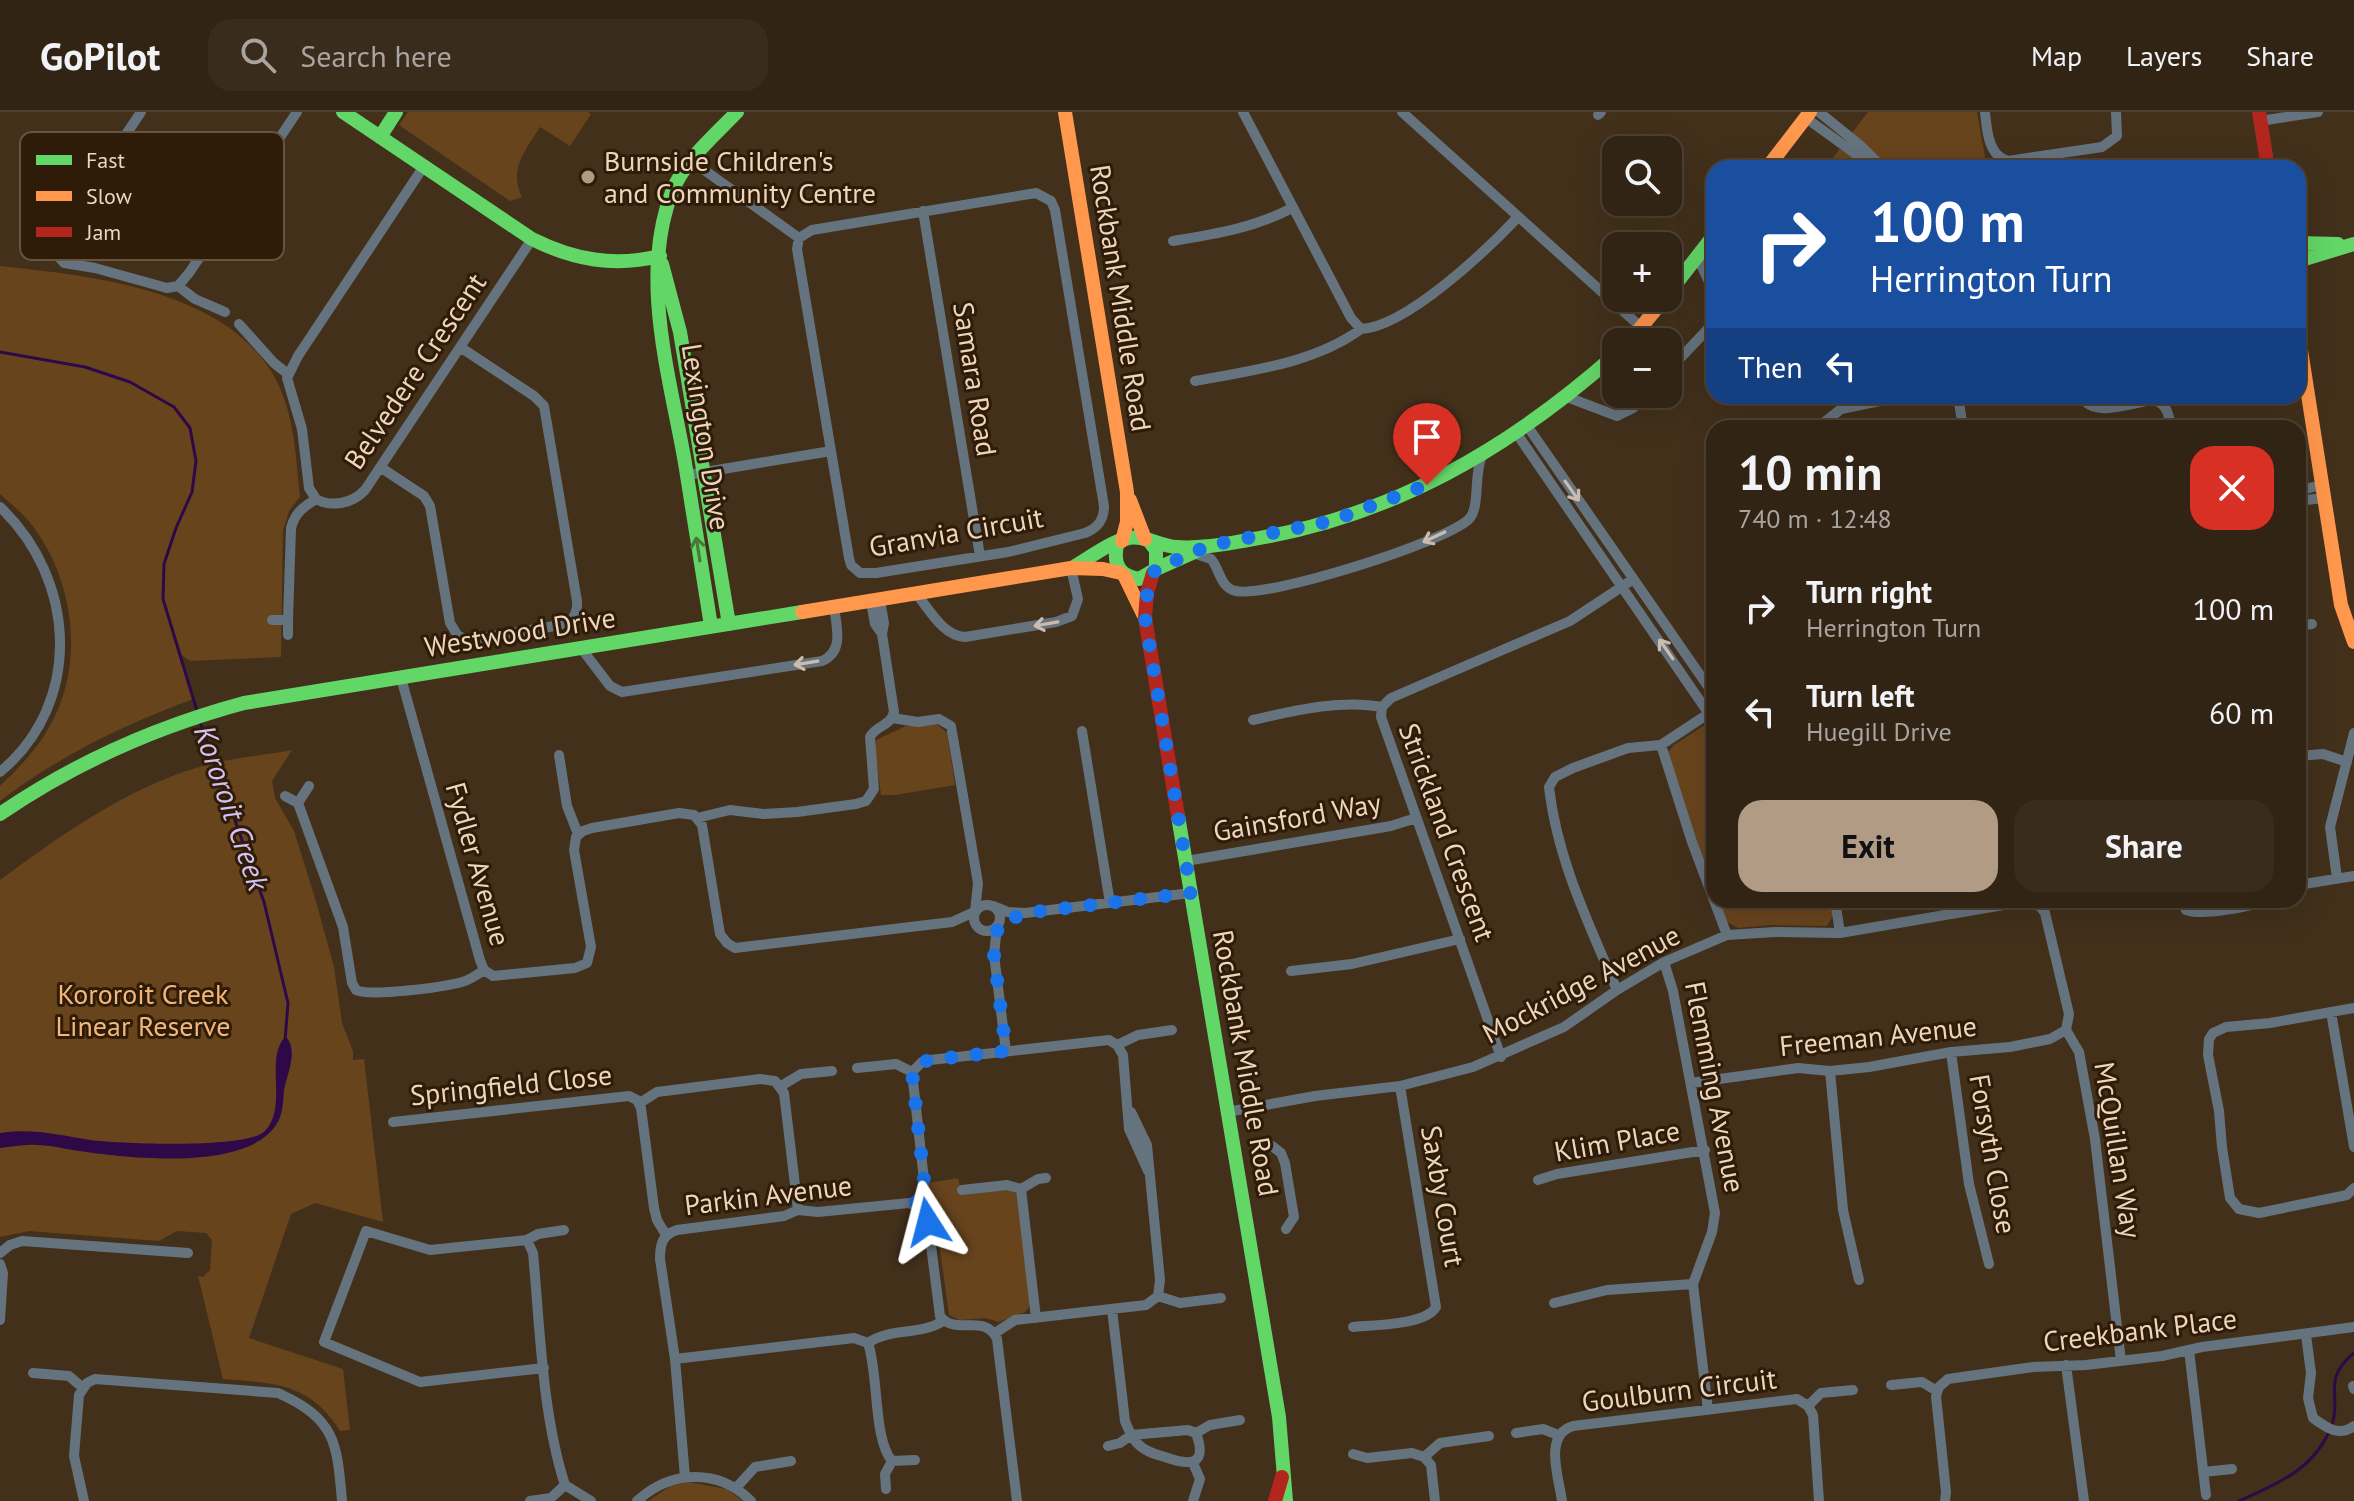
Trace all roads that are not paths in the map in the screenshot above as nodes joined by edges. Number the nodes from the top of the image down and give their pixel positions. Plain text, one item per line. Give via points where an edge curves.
1 (141, 112) edge
2 (297, 112) edge
3 (343, 112) edge
4 (396, 112) edge
5 (737, 112) edge
6 (1243, 112) edge
7 (1402, 112) edge
8 (1985, 112) edge
9 (2116, 112) edge
10 (2318, 112) edge
11 (1069, 113) edge
12 (1812, 114) edge
13 (2260, 117) edge
14 (128, 132) edge
15 (284, 132) edge
16 (380, 137) junction
17 (1774, 160) edge
18 (1874, 160) edge
19 (2001, 160) edge
20 (2017, 160) edge
21 (2267, 160) edge
22 (693, 162) junction
23 (424, 166) junction
24 (1292, 208) junction
25 (923, 211) junction
26 (1518, 217) junction
27 (799, 238) junction
28 (532, 239) junction
29 (1173, 241) dead end
30 (2306, 243) edge
31 (2352, 244) edge
32 (1706, 245) edge
33 (660, 256) junction
34 (1697, 256) junction
35 (2306, 258) edge
36 (61, 260) edge
37 (198, 260) edge
38 (1682, 276) edge
39 (1706, 276) edge
40 (178, 286) junction
41 (225, 312) dead end
42 (1654, 312) edge
43 (239, 324) dead end
44 (1642, 328) joint
45 (1361, 329) junction
46 (1706, 331) edge
47 (460, 347) junction
48 (1682, 356) edge
49 (1602, 366) edge
50 (288, 374) junction
51 (1195, 381) dead end
52 (2306, 393) edge
53 (1567, 397) junction
54 (1865, 404) edge
55 (2086, 404) edge
56 (2126, 404) edge
57 (1633, 408) edge
58 (1827, 420) edge
59 (1523, 430) junction
60 (831, 451) junction
61 (1482, 456) junction
62 (380, 467) junction
63 (704, 472) junction
64 (687, 475) junction
65 (2306, 491) edge
66 (1127, 492) junction
67 (2322, 492) junction
68 (2306, 498) edge
69 (316, 499) junction
70 (0, 507) edge
71 (1147, 540) junction
72 (1120, 543) junction
73 (1208, 546) junction
74 (1193, 553) junction
75 (980, 556) junction
76 (1071, 568) junction
77 (1154, 571) junction
78 (1123, 575) junction
79 (1632, 580) junction
80 (1621, 587) junction
81 (916, 593) junction
82 (875, 601) junction
83 (2341, 605) junction
84 (834, 606) junction
85 (1145, 618) junction
86 (272, 620) dead end
87 (288, 620) junction
88 (729, 624) junction
89 (2312, 624) dead end
90 (2306, 625) edge
91 (711, 626) junction
92 (288, 635) dead end
93 (2354, 642) edge
94 (581, 648) junction
95 (2354, 654) edge
96 (401, 678) junction
97 (1706, 684) edge
98 (1706, 704) edge
99 (1382, 707) junction
100 (1706, 716) edge
101 (892, 718) junction
102 (1253, 720) dead end
103 (1082, 731) dead end
104 (2354, 733) edge
105 (1661, 745) junction
106 (559, 755) dead end
107 (2306, 755) edge
108 (2347, 762) junction
109 (0, 772) edge
110 (309, 786) dead end
111 (285, 796) dead end
112 (298, 803) junction
113 (0, 814) edge
114 (697, 818) junction
115 (1416, 818) junction
116 (578, 834) junction
117 (1186, 861) junction
118 (2354, 876) edge
119 (2337, 878) junction
120 (1706, 879) edge
121 (978, 883) junction
122 (2306, 884) edge
123 (1191, 893) junction
124 (1110, 903) junction
125 (992, 906) junction
126 (1717, 908) edge
127 (1836, 908) edge
128 (1986, 908) edge
129 (2041, 908) edge
130 (2185, 908) edge
131 (2229, 908) edge
132 (974, 912) junction
133 (1025, 913) junction
134 (952, 922) junction
135 (998, 926) junction
136 (981, 930) junction
137 (1840, 933) junction
138 (1727, 935) junction
139 (1460, 939) junction
140 (994, 955) junction
141 (1664, 962) junction
142 (484, 970) junction
143 (1291, 971) dead end
144 (1617, 990) junction
145 (2354, 1008) edge
146 (2331, 1012) junction
147 (1172, 1030) dead end
148 (2066, 1030) junction
149 (1117, 1045) junction
150 (1006, 1051) junction
151 (1951, 1052) junction
152 (1501, 1057) junction
153 (857, 1068) dead end
154 (832, 1071) dead end
155 (1830, 1071) junction
156 (912, 1072) junction
157 (1691, 1083) junction
158 (781, 1086) junction
159 (1400, 1086) junction
160 (640, 1103) junction
161 (1227, 1112) junction
162 (393, 1122) dead end
163 (1272, 1146) dead end
164 (2354, 1147) edge
165 (1705, 1150) junction
166 (1046, 1178) dead end
167 (1538, 1180) dead end
168 (2354, 1188) edge
169 (1021, 1189) junction
170 (962, 1190) dead end
171 (915, 1204) junction
172 (798, 1210) junction
173 (1286, 1229) dead end
174 (564, 1230) dead end
175 (666, 1235) junction
176 (527, 1240) junction
177 (0, 1253) edge
178 (188, 1253) dead end
179 (0, 1264) edge
180 (1989, 1264) dead end
181 (1859, 1280) dead end
182 (1693, 1284) junction
183 (1158, 1296) junction
184 (1221, 1298) dead end
185 (1554, 1303) dead end
186 (1112, 1309) junction
187 (1036, 1318) junction
188 (0, 1320) edge
189 (943, 1321) junction
190 (1353, 1327) dead end
191 (2354, 1327) edge
192 (995, 1333) junction
193 (2306, 1335) junction
194 (868, 1343) junction
195 (2189, 1350) junction
196 (675, 1359) junction
197 (2121, 1361) junction
198 (2066, 1365) junction
199 (544, 1368) junction
200 (33, 1373) dead end
201 (1891, 1385) dead end
202 (83, 1388) junction
203 (1853, 1390) dead end
204 (1937, 1391) junction
205 (1808, 1406) junction
206 (1708, 1410) junction
207 (1240, 1420) dead end
208 (2354, 1426) edge
209 (1196, 1433) junction
210 (1516, 1433) dead end
211 (1131, 1435) junction
212 (1558, 1435) junction
213 (1489, 1436) dead end
214 (1108, 1446) dead end
215 (1353, 1454) dead end
216 (1424, 1457) junction
217 (915, 1460) dead end
218 (791, 1461) dead end
219 (892, 1461) junction
220 (1193, 1463) junction
221 (1284, 1469) junction
222 (2232, 1469) dead end
223 (2203, 1472) junction
224 (685, 1477) junction
225 (565, 1485) junction
226 (736, 1488) junction
227 (886, 1489) dead end
228 (2206, 1495) dead end
229 (84, 1501) edge
230 (342, 1501) edge
231 (530, 1501) edge
232 (591, 1501) edge
233 (637, 1501) edge
234 (751, 1501) edge
235 (1017, 1501) edge
236 (1193, 1501) edge
237 (1275, 1501) edge
238 (1286, 1501) edge
239 (1435, 1501) edge
240 (1562, 1501) edge
241 (1819, 1501) edge
242 (1945, 1501) edge
243 (2084, 1501) edge

1 - 14 street
2 - 15 street
3 - 16 street
4 - 16 street
5 - 22 street, Lexington Drive
6 - 24 street
7 - 26 street
8 - 19 street
9 - 20 street via 2117,136 2102,147
10 - 13 street
11 - 66 street, Rockbank Middle Road
12 - 17 street
12 - 18 street via 1857,155
13 - 21 street
16 - 23 street
22 - 27 street
22 - 33 street, Lexington Drive via 667,206
23 - 28 street
23 - 50 street
24 - 29 street via 1232,231
24 - 45 street
25 - 27 street, Granvia Circuit via 812,230
25 - 75 street, Samara Road
25 - 75 street, Granvia Circuit via 1036,193 1051,201 1055,210 1104,512 1097,527 1085,533
26 - 44 street
26 - 45 street via 1450,280 1385,324
27 - 60 street, Granvia Circuit
28 - 33 street via 588,261
28 - 47 street, Belvedere Crescent
30 - 31 street
31 - 35 street
32 - 34 street
33 - 63 street, Lexington Drive via 676,308
33 - 64 street, Lexington Drive via 663,334
34 - 38 street
34 - 39 street
36 - 40 street via 163,287
37 - 40 street
40 - 41 street
42 - 44 street
43 - 50 street
45 - 51 street via 1305,356
46 - 48 street
47 - 62 street, Belvedere Crescent
47 - 62 street via 544,406 576,614 555,626 468,640 458,636 450,623 430,506 424,496
49 - 53 street
50 - 69 street, Belvedere Crescent via 309,488
52 - 67 street
53 - 57 street via 1617,416
53 - 59 street
54 - 58 street via 1841,409
55 - 56 street
59 - 61 street
59 -> 79 street
59 - 80 street
60 - 63 street
60 - 75 street, Granvia Circuit via 855,570 876,573
61 - 73 street via 1356,514
61 -> 74 street via 1470,519 1384,557 1316,578 1238,591 1224,584 1211,559
62 - 69 street, Belvedere Crescent via 356,498 329,504
63 - 64 street
63 - 88 street, Lexington Drive
91 -> 64 street, Lexington Drive
65 - 67 street
66 - 71 street, Rockbank Middle Road
66 - 72 street, Rockbank Middle Road via 1127,522
67 - 68 street
67 - 83 street
69 - 87 street via 301,508 291,528
70 - 109 street via 31,541 45,568 61,634 48,706 31,737
71 - 72 street via 1135,537
71 - 73 street
71 - 77 street via 1156,550
72 - 76 street, Westwood Drive
72 - 78 street via 1114,559
73 - 74 street
74 - 77 street
76 - 78 street, Westwood Drive
76 - 81 street, Westwood Drive
76 -> 81 street via 1078,599 1072,616 980,635 956,637
77 - 78 street via 1139,579
77 - 85 street, Rockbank Middle Road
78 - 85 street, Rockbank Middle Road
79 - 80 street, Strickland Crescent
79 - 97 street
98 -> 80 street
80 - 99 street, Strickland Crescent via 1570,621 1391,698
81 - 82 street, Westwood Drive
82 - 84 street, Westwood Drive
82 - 101 street via 884,623
83 - 93 street
83 - 95 street via 2341,633
84 - 88 street, Westwood Drive
84 -> 94 street via 837,645 822,661 622,692 610,686
85 - 117 street, Rockbank Middle Road
86 - 87 street
87 - 92 street
88 - 91 street, Westwood Drive
89 - 90 street
91 - 94 street, Westwood Drive
94 - 96 street, Westwood Drive
96 - 113 street, Westwood Drive via 190,717 135,737
96 - 142 street, Fydler Avenue
99 - 102 street via 1316,709
99 - 115 street, Strickland Crescent
100 - 105 street
101 - 114 street via 870,737 874,789 866,801 797,812 730,810
101 - 121 street via 939,719 951,726
103 - 124 street
104 - 108 street
105 - 120 street
105 - 144 street via 1628,748 1573,768 1555,777 1549,787 1560,846
106 - 116 street via 567,806
107 - 108 street via 2323,754
108 - 119 street via 2330,827
110 - 112 street
111 - 112 street
112 - 142 street via 343,927 352,983 359,992 456,983
114 - 116 street via 679,813
114 - 134 street via 720,934 730,946
115 - 117 street, Gainsford Way
115 - 139 street, Strickland Crescent
116 - 142 street, Fydler Avenue via 574,850 591,947 587,963 499,977
117 - 123 street, Rockbank Middle Road
118 - 119 street
119 - 122 street
121 - 125 street
121 - 132 street
123 - 124 street
123 - 161 street, Rockbank Middle Road
124 - 133 street
125 - 132 street
125 - 133 street
125 - 135 street via 1000,917
126 - 138 street
127 - 137 street
128 - 137 street, Mockridge Avenue
129 - 148 street, McQuillan Way via 2069,1014
130 - 131 street via 2196,913
132 - 134 street
132 - 136 street
133 - 135 street
134 - 136 street
135 - 136 street
135 - 140 street
136 - 140 street
137 - 138 street, Mockridge Avenue
138 - 141 street, Mockridge Avenue
139 - 143 street via 1352,964
139 - 152 street, Strickland Crescent
140 - 150 street
141 - 144 street, Mockridge Avenue
141 - 157 street, Flemming Avenue
144 - 152 street, Mockridge Avenue via 1564,1027
145 - 146 street
146 - 164 street
146 - 168 street via 2226,1027 2209,1039 2208,1055 2235,1206 2259,1213 2347,1195
147 - 149 street via 1138,1035
148 - 151 street, Freeman Avenue via 2057,1037 2010,1047
148 - 197 street, McQuillan Way via 2079,1052 2092,1123
149 - 150 street via 1103,1040
149 - 183 street via 1129,1106 1147,1145
150 - 156 street via 930,1060
151 - 155 street, Freeman Avenue
151 - 180 street, Forsyth Close via 1969,1184
152 - 159 street, Mockridge Avenue
153 - 156 street via 896,1064
154 - 158 street via 801,1074
155 - 157 street, Freeman Avenue via 1798,1068
155 - 181 street via 1843,1210
156 - 171 street via 924,1180
157 - 165 street, Flemming Avenue
158 - 160 street via 760,1079 657,1092
158 - 172 street
159 - 161 street, Mockridge Avenue
159 - 190 street, Saxby Court via 1436,1300 1433,1313 1422,1319
160 - 162 street, Springfield Close via 618,1096
160 - 175 street, Springfield Close via 654,1208
161 - 221 street, Rockbank Middle Road
163 - 173 street via 1283,1156 1293,1206 1294,1217
165 - 167 street, Klim Place
165 - 182 street, Flemming Avenue via 1715,1213
166 - 169 street
169 - 170 street via 1007,1185
169 - 187 street
171 - 172 street, Parkin Avenue
171 - 189 street via 928,1222
172 - 175 street, Parkin Avenue
174 - 176 street
175 - 196 street, Parkin Avenue via 660,1259
176 - 199 street via 533,1253
176 - 199 street via 430,1250 366,1231 324,1342 420,1382
177 - 178 street via 22,1241
179 - 188 street
182 - 185 street via 1607,1290
182 - 206 street, Flemming Avenue
183 - 184 street via 1180,1303
183 - 186 street via 1149,1304
186 - 187 street
186 - 211 street
187 - 192 street via 1015,1320
189 - 192 street via 959,1327 985,1326
189 - 194 street via 924,1331 884,1335
191 - 193 street, Creekbank Place
192 - 235 street
193 - 195 street, Creekbank Place
193 - 208 street via 2313,1418 2338,1433
194 - 196 street via 854,1338
194 - 219 street via 883,1446
195 - 197 street, Creekbank Place
195 - 223 street
196 - 224 street, Parkin Avenue
197 - 198 street, Creekbank Place
198 - 204 street, Creekbank Place via 1954,1377
198 - 243 street
199 - 225 street
200 - 202 street via 69,1376
201 - 204 street via 1922,1382
202 - 229 street via 74,1456
202 - 230 street via 95,1379 278,1393 304,1404 328,1429 338,1450
203 - 205 street, Goulburn Circuit via 1821,1393
204 - 242 street
205 - 206 street, Goulburn Circuit via 1797,1399
205 - 241 street, Goulburn Circuit
206 - 212 street, Goulburn Circuit via 1573,1426
207 - 209 street
209 - 211 street
209 - 220 street via 1199,1456
210 - 212 street, Goulburn Circuit via 1543,1429
211 - 214 street
211 - 220 street via 1146,1451
212 - 240 street, Goulburn Circuit
213 - 216 street via 1440,1443
215 - 216 street
216 - 239 street via 1431,1465
217 - 219 street
218 - 226 street via 755,1467
219 - 227 street via 885,1474
220 - 236 street via 1200,1479
221 - 237 street, Rockbank Middle Road
221 - 238 street, Rockbank Middle Road
222 - 223 street
223 - 228 street
224 - 226 street via 714,1479
224 - 233 street via 655,1487
225 - 231 street via 551,1498
225 - 232 street
226 - 234 street

